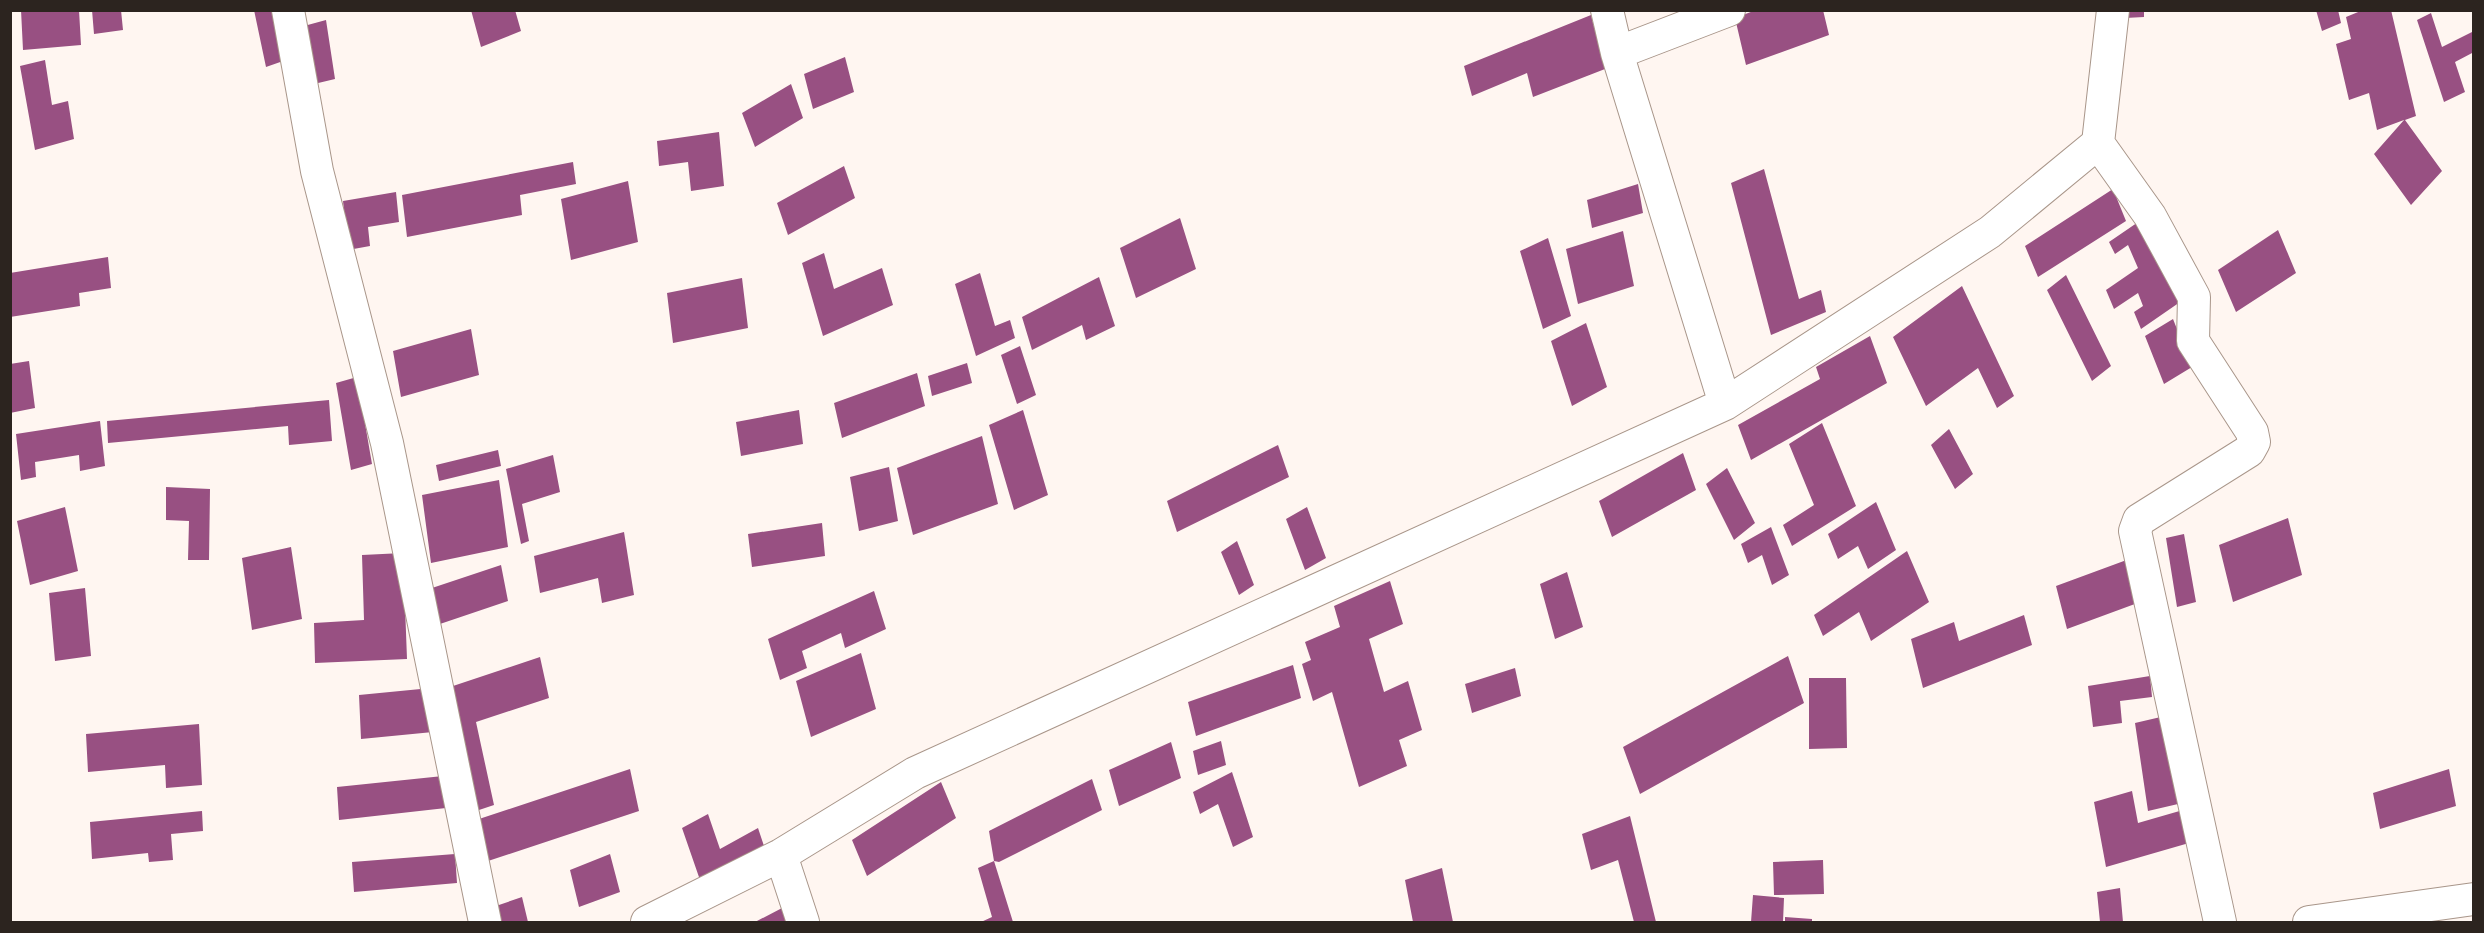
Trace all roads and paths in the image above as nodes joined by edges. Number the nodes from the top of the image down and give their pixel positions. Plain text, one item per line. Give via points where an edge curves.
1 (288, 10) edge
2 (1607, 10) edge
3 (1729, 10) edge
4 (2113, 10) edge
5 (1617, 53) junction
6 (2098, 143) junction
7 (1725, 404) junction
8 (781, 855) junction
9 (2474, 898) edge
10 (485, 922) edge
11 (647, 922) edge
12 (803, 922) edge
13 (2220, 922) edge
14 (2309, 922) edge

1 - 10 street via 317,171 387,443
2 - 5 street
3 - 5 street
4 - 6 street
5 - 7 street
6 - 7 street via 1990,232
6 - 13 street via 2150,216 2194,297 2193,341 2252,432 2254,442 2249,451 2139,520 2135,531
7 - 8 street via 915,773
8 - 11 street
8 - 12 street
9 - 14 street

